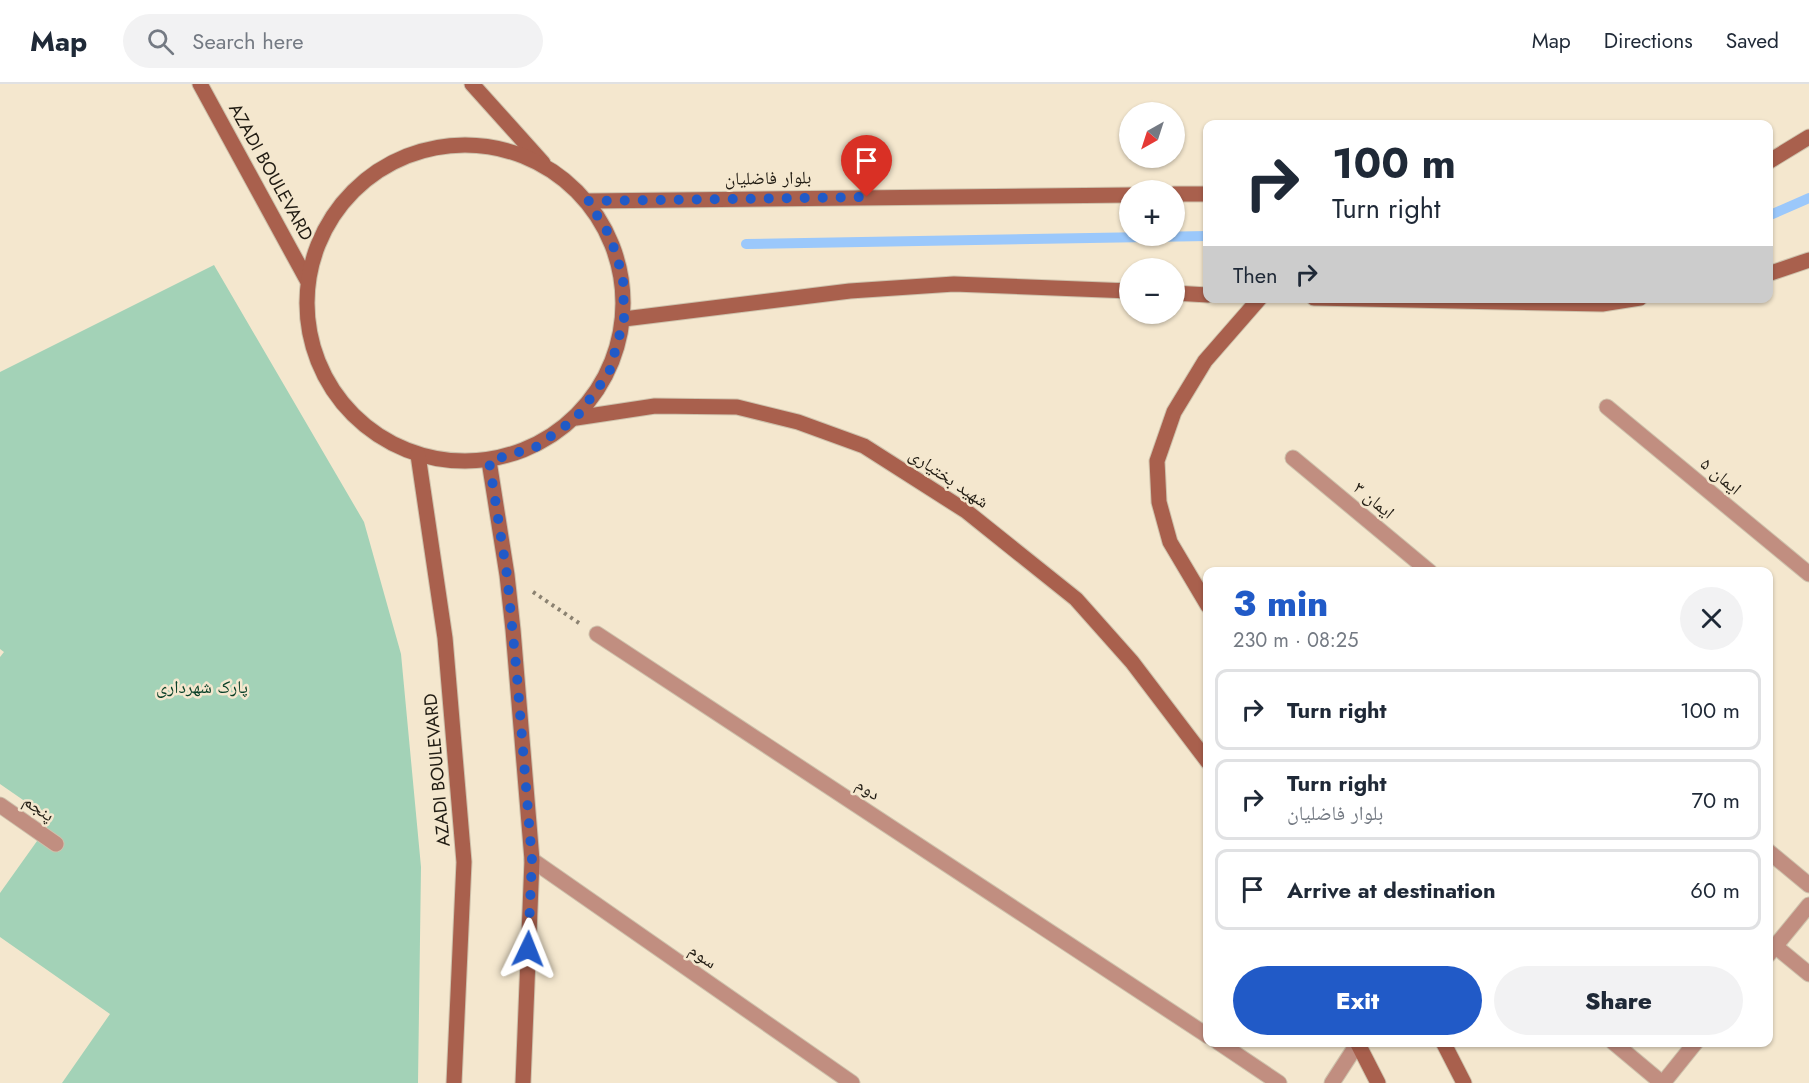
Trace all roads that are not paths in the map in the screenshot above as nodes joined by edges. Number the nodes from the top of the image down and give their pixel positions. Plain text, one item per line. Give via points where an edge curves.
1 (200, 84) edge
2 (472, 84) edge
3 (1809, 136) edge
4 (1773, 159) edge
5 (545, 165) junction
6 (1185, 194) edge
7 (1203, 194) edge
8 (1119, 195) edge
9 (588, 201) junction
10 (1809, 260) edge
11 (1773, 272) edge
12 (307, 280) junction
13 (1119, 291) edge
14 (1185, 294) edge
15 (1203, 295) edge
16 (1256, 303) edge
17 (1554, 303) edge
18 (1608, 303) edge
19 (624, 319) junction
20 (1607, 408) dead end
21 (576, 418) junction
22 (418, 455) junction
23 (1293, 458) dead end
24 (489, 461) junction
25 (1424, 567) edge
26 (1809, 574) edge
27 (1203, 598) edge
28 (597, 634) road end
29 (1203, 755) edge
30 (0, 805) edge
31 (56, 844) dead end
32 (1773, 855) edge
33 (532, 860) junction
34 (1809, 885) edge
35 (1809, 905) edge
36 (1773, 950) edge
37 (1773, 952) edge
38 (1809, 974) edge
39 (1203, 1033) edge
40 (1225, 1047) edge
41 (1354, 1047) edge
42 (1359, 1047) edge
43 (1446, 1047) edge
44 (1619, 1047) edge
45 (1692, 1047) edge
46 (454, 1083) edge
47 (523, 1083) edge
48 (852, 1083) edge
49 (1279, 1083) edge
50 (1332, 1083) edge
51 (1378, 1083) edge
52 (1464, 1083) edge
53 (1662, 1083) edge

1 - 12 main road, AZADI BOULEVARD
2 - 5 main road
3 - 4 main road
5 - 9 main road
5 - 12 main road via 504,148 460,144 416,151 376,170 343,200 320,237
6 - 7 main road
8 - 9 main road, بلوار فاضلیان
9 - 19 main road via 610,236 623,277
10 - 11 main road
12 - 22 main road via 309,336 330,388 368,429
13 - 19 main road via 954,284 850,291
14 - 15 main road
16 - 27 main road via 1205,362 1174,412 1157,461 1159,502 1170,542
17 - 18 main road
19 - 21 main road via 609,373
20 - 26 street, ایمان ۵
21 - 24 main road via 536,447
21 - 29 main road, شهید بختیاری via 656,406 737,407 798,422 864,446 966,512 1076,599 1132,662
22 - 24 main road via 453,462
22 - 46 main road, AZADI BOULEVARD via 445,638 464,862
23 - 25 street, ایمان ۳
24 - 33 main road via 507,575
28 - 39 street, دوم
30 - 31 street, پنجم
32 - 34 street
33 - 47 main road
33 - 48 street, سوم
35 - 36 street
37 - 38 street
40 - 49 street
41 - 50 street
42 - 51 main road
43 - 52 main road
44 - 53 street
45 - 53 street

